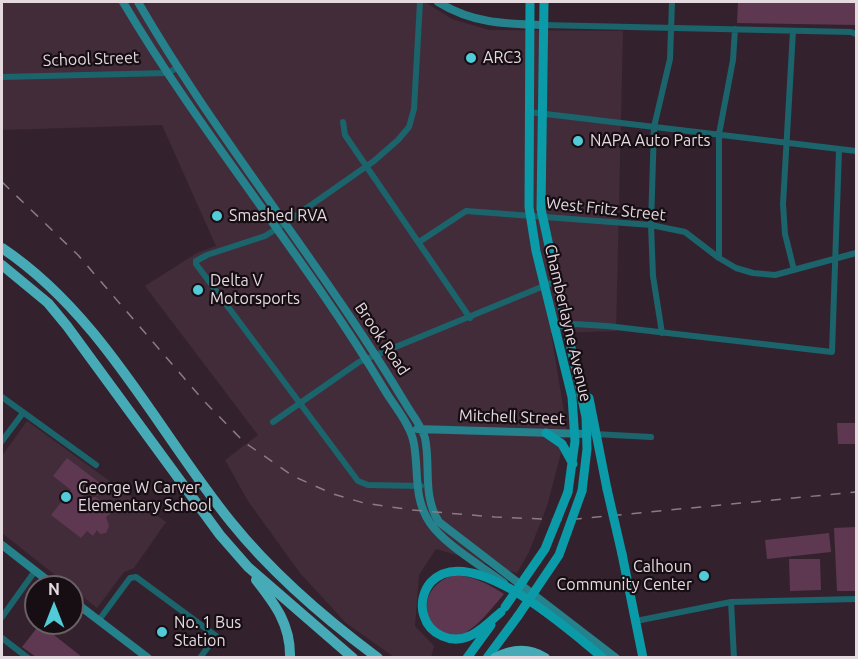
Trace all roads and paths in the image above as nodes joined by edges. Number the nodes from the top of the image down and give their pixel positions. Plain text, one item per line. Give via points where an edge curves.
1 (123, 2) edge
2 (138, 2) edge
3 (420, 2) edge
4 (438, 2) edge
5 (530, 2) edge
6 (544, 2) edge
7 (672, 2) edge
8 (529, 25) junction
9 (543, 25) junction
10 (671, 28) junction
11 (735, 29) junction
12 (793, 31) junction
13 (856, 34) edge
14 (179, 67) junction
15 (167, 73) junction
16 (2, 77) edge
17 (529, 112) junction
18 (541, 114) junction
19 (343, 122) dead end
20 (654, 127) junction
21 (719, 134) junction
22 (788, 143) junction
23 (839, 150) junction
24 (856, 151) edge
25 (367, 166) junction
26 (530, 215) junction
27 (542, 215) junction
28 (284, 224) junction
29 (651, 225) junction
30 (276, 230) junction
31 (418, 242) junction
32 (2, 248) edge
33 (856, 253) edge
34 (835, 257) junction
35 (719, 258) junction
36 (2, 265) edge
37 (794, 270) junction
38 (556, 281) junction
39 (545, 286) junction
40 (470, 318) junction
41 (567, 325) junction
42 (555, 327) junction
43 (662, 333) junction
44 (377, 356) junction
45 (365, 358) junction
46 (2, 397) edge
47 (299, 403) junction
48 (23, 413) junction
49 (273, 422) dead end
50 (408, 429) junction
51 (421, 429) junction
52 (546, 433) junction
53 (575, 434) junction
54 (592, 434) junction
55 (651, 437) dead end
56 (2, 441) edge
57 (96, 465) dead end
58 (573, 465) junction
59 (417, 486) junction
60 (427, 486) junction
61 (2, 545) edge
62 (248, 567) junction
63 (35, 571) junction
64 (40, 575) edge
65 (505, 584) junction
66 (856, 599) edge
67 (731, 602) junction
68 (84, 609) edge
69 (503, 609) junction
70 (2, 616) edge
71 (99, 620) junction
72 (636, 621) junction
73 (2, 638) edge
74 (28, 657) edge
75 (148, 657) edge
76 (200, 657) edge
77 (290, 657) edge
78 (353, 657) edge
79 (378, 657) edge
80 (467, 657) edge
81 (487, 657) edge
82 (495, 657) edge
83 (545, 657) edge
84 (603, 657) edge
85 (616, 657) edge
86 (643, 657) edge
87 (734, 657) edge

1 - 15 main road, Brook Road
2 - 14 main road, Brook Road
3 - 25 street via 412,120 404,134
4 - 8 main road via 486,22
5 - 8 main road, Chamberlayne Avenue
6 - 9 main road, Chamberlayne Avenue
7 - 10 street
8 - 9 main road
8 - 17 main road, Chamberlayne Avenue
9 - 10 street
9 - 18 main road, Chamberlayne Avenue
10 - 11 street
10 - 20 street via 668,73
11 - 12 street
11 - 21 street
12 - 13 street
12 - 22 street
14 - 15 street, School Street
14 - 28 main road, Brook Road
15 - 16 street, School Street
15 - 30 main road, Brook Road
17 - 18 street
17 - 26 main road, Chamberlayne Avenue
18 - 20 street
18 - 27 main road, Chamberlayne Avenue
19 - 25 street via 345,135
20 - 21 street
20 - 29 street
21 - 22 street
21 - 35 street
22 - 23 street
22 - 37 street via 783,204
23 - 24 street
23 - 34 street
25 - 28 street
25 - 31 street
26 - 27 street, West Fritz Street
26 - 31 street, West Fritz Street via 464,211
26 - 39 main road, Chamberlayne Avenue
27 - 29 street, West Fritz Street
27 - 38 main road, Chamberlayne Avenue
28 - 30 street
28 - 44 main road, Brook Road
29 - 35 street, West Fritz Street via 685,232
29 - 43 street via 653,276
30 - 45 main road, Brook Road
30 - 47 street via 196,261
31 - 40 street
32 - 79 highway via 37,275 84,324 231,522 261,556 322,615
33 - 34 street, West Fritz Street
34 - 37 street, West Fritz Street
34 - 43 street via 832,351
35 - 37 street, West Fritz Street via 753,273 775,275
36 - 62 highway via 48,303 68,326 194,502
38 - 39 street
38 - 41 main road, Chamberlayne Avenue
39 - 40 street
39 - 42 main road, Chamberlayne Avenue
40 - 44 street
41 - 42 street
41 - 43 street
41 - 54 main road, Chamberlayne Avenue via 586,386
42 - 53 main road, Chamberlayne Avenue via 570,386
44 - 45 street
44 - 51 main road, Brook Road
45 - 47 street
45 - 50 main road, Brook Road
46 - 48 street
47 - 49 street
47 - 59 street via 361,483
48 - 56 street
48 - 57 street
50 - 51 main road, Mitchell Street
50 - 59 main road, Brook Road via 414,446
51 - 52 main road, Mitchell Street
51 - 60 main road, Brook Road
52 - 53 main road, Mitchell Street
52 - 58 main road via 562,443
53 - 54 main road, Mitchell Street
53 - 58 main road, Chamberlayne Avenue
54 - 55 street, Mitchell Street
54 - 72 main road, Chamberlayne Avenue, bridge
54 - 81 main road, Chamberlayne Avenue, bridge via 582,491 559,555
58 - 69 main road, Chamberlayne Avenue, bridge via 556,527
59 - 60 street
59 - 65 main road, Brook Road via 423,511 437,532
60 - 85 main road, Brook Road via 432,507 443,526
61 - 63 main road
62 - 77 highway via 282,617 290,639
62 - 78 highway
63 - 64 main road
63 - 70 street
65 - 69 main road via 463,571 451,572 431,583 422,604 431,629 451,639 474,635
65 - 84 main road, Brook Road
66 - 67 street
67 - 72 street
67 - 87 street
68 - 71 main road
69 - 80 main road, Chamberlayne Avenue
71 - 75 main road
71 - 76 street via 130,578 136,577 216,636
72 - 86 main road, Chamberlayne Avenue
73 - 74 street
82 - 83 highway via 517,650

